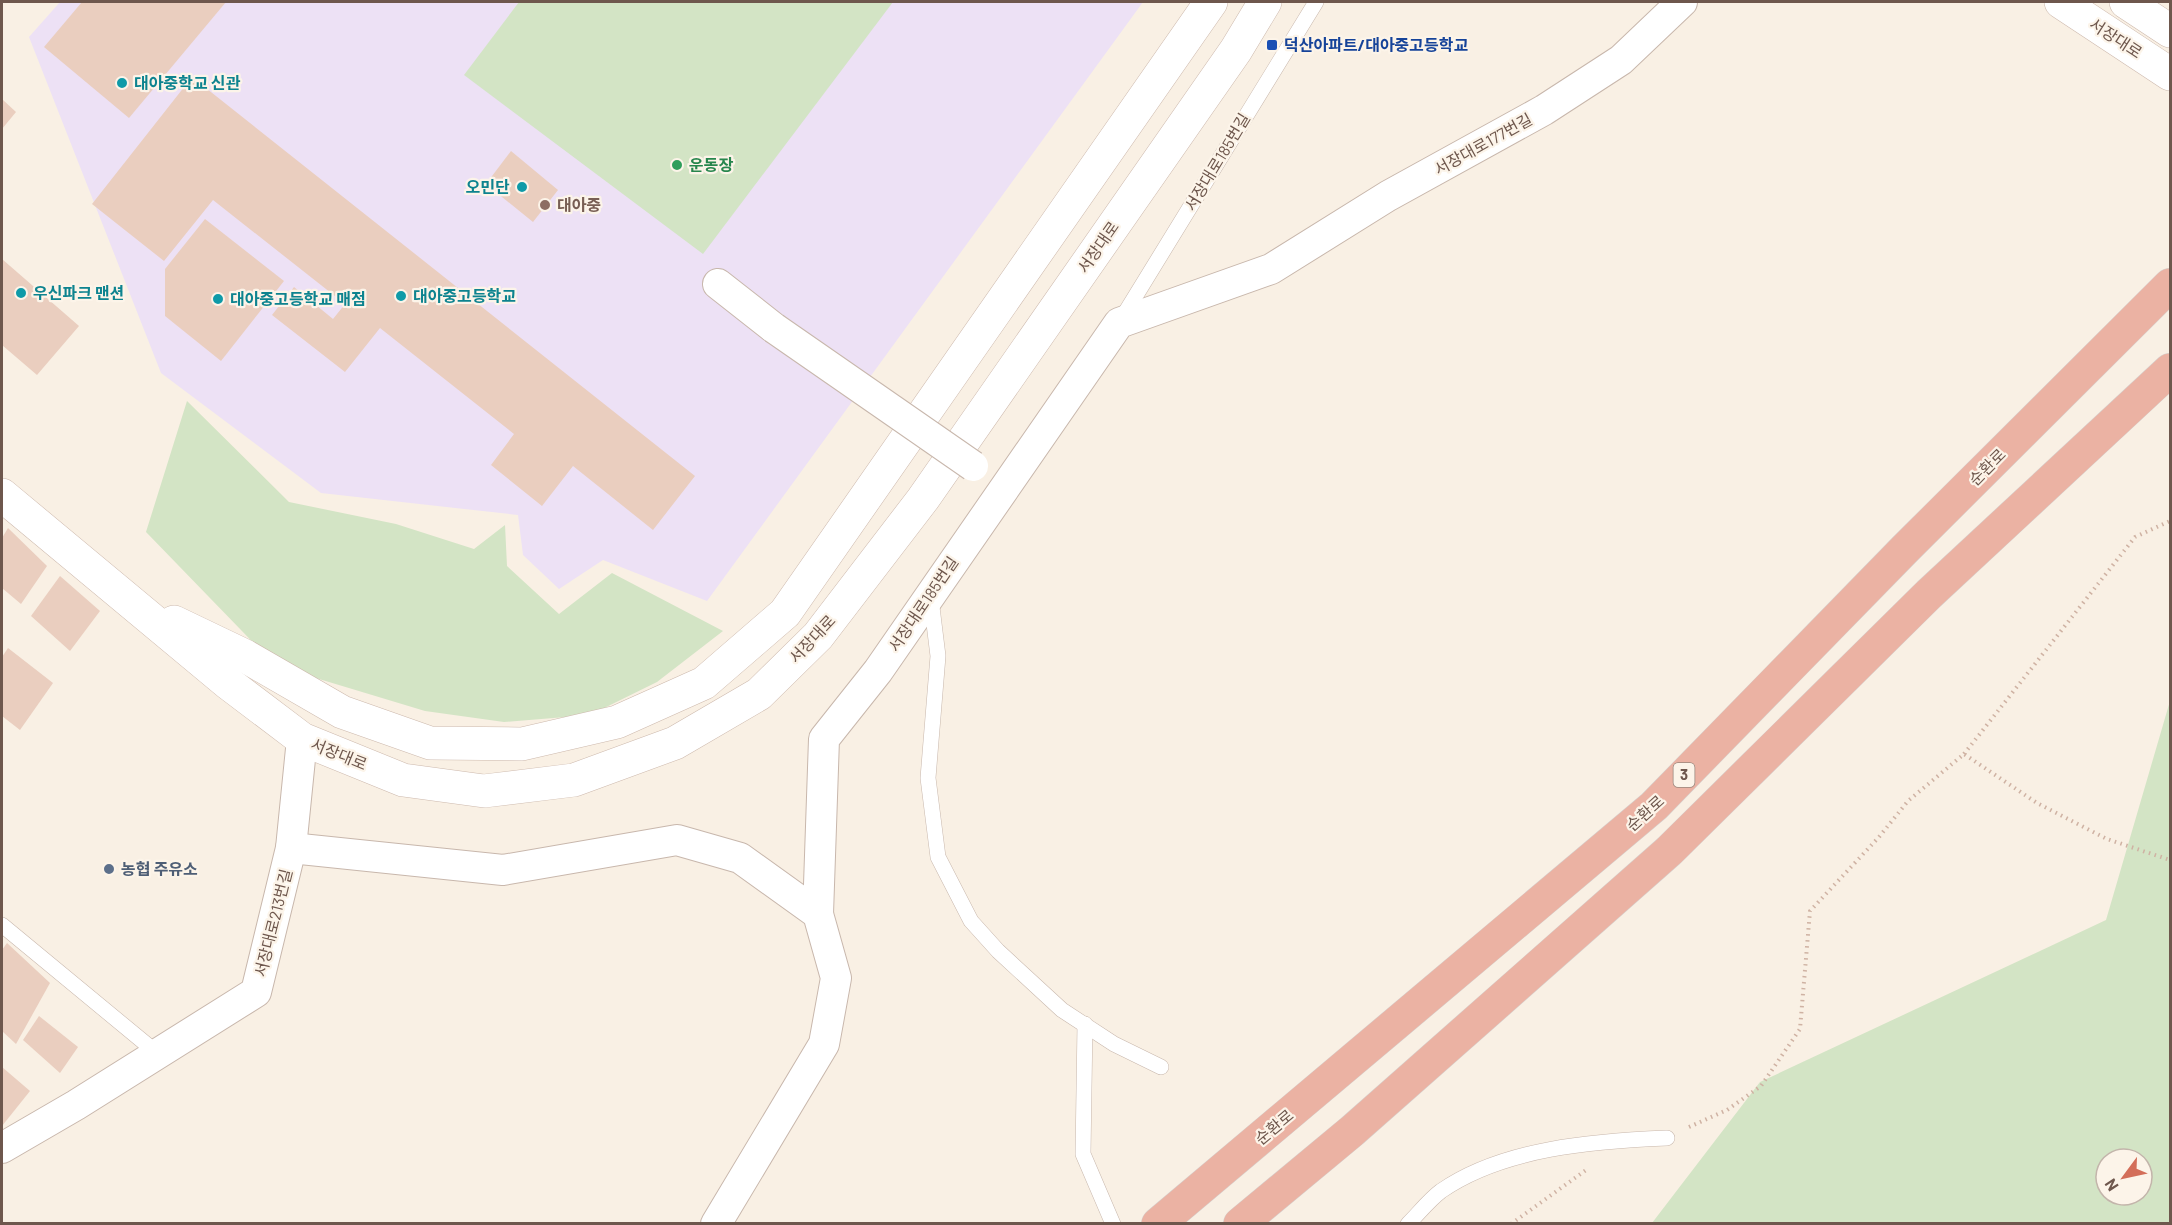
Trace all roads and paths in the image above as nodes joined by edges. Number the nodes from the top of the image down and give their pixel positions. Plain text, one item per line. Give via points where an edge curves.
1 (1210, 2) edge
2 (1265, 2) edge
3 (1284, 2) edge
4 (1316, 2) edge
5 (1682, 2) edge
6 (2061, 2) edge
7 (2126, 2) edge
8 (2170, 31) edge
9 (1236, 50) junction
10 (2170, 74) edge
11 (718, 284) dead end
12 (2170, 285) edge
13 (1119, 323) junction
14 (2170, 370) edge
15 (1005, 484) junction
16 (2, 495) edge
17 (2170, 521) edge
18 (930, 594) junction
19 (129, 601) junction
20 (302, 739) junction
21 (1964, 754) junction
22 (291, 848) junction
23 (2170, 860) edge
24 (818, 914) junction
25 (2, 925) edge
26 (1085, 1024) junction
27 (157, 1053) junction
28 (1161, 1067) dead end
29 (1667, 1138) joint
30 (2, 1148) edge
31 (1590, 1168) dead end
32 (716, 1224) edge
33 (1113, 1224) edge
34 (1158, 1224) edge
35 (1240, 1224) edge
36 (1408, 1224) edge
37 (1511, 1224) edge

1 - 19 street, 서장대로 via 785,613 704,683 617,722 522,744 430,743 342,712 245,656
2 - 9 street, 서장대로
3 - 9 street
4 - 13 lane, 서장대로185번길
5 - 13 street, 서장대로177번길 via 1612,66 1544,110 1388,196 1271,269
6 - 10 street, 서장대로
7 - 8 street
9 - 20 street, 서장대로 via 875,564 818,636 759,694 675,742 574,780 484,791 403,780
11 - 15 street, bridge via 973,466
12 - 34 highway, 순환로 / 3 via 1654,806
13 - 15 street, 서장대로185번길
14 - 35 highway via 1929,594 1669,851 1352,1131
15 - 18 street, 서장대로185번길
16 - 19 street, 서장대로
17 - 21 path via 2135,537
18 - 24 street, 서장대로185번길 via 878,671 824,739
18 - 26 lane via 938,656 928,778 938,857 971,921 1054,1003
19 - 20 street, 서장대로
20 - 22 street, 서장대로213번길
21 - 23 path via 2037,803 2107,839
21 - 29 path via 1908,801 1810,910 1800,1029 1761,1086 1727,1110
22 - 24 street via 503,870 677,840 740,858
22 - 27 street, 서장대로213번길 via 256,992
24 - 32 street, 서장대로185번길 via 836,978 824,1044
25 - 27 lane
26 - 28 lane via 1114,1044
26 - 33 lane via 1083,1154
27 - 30 street, 서장대로213번길
29 - 36 lane via 1608,1141 1496,1162 1441,1192
31 - 37 path

